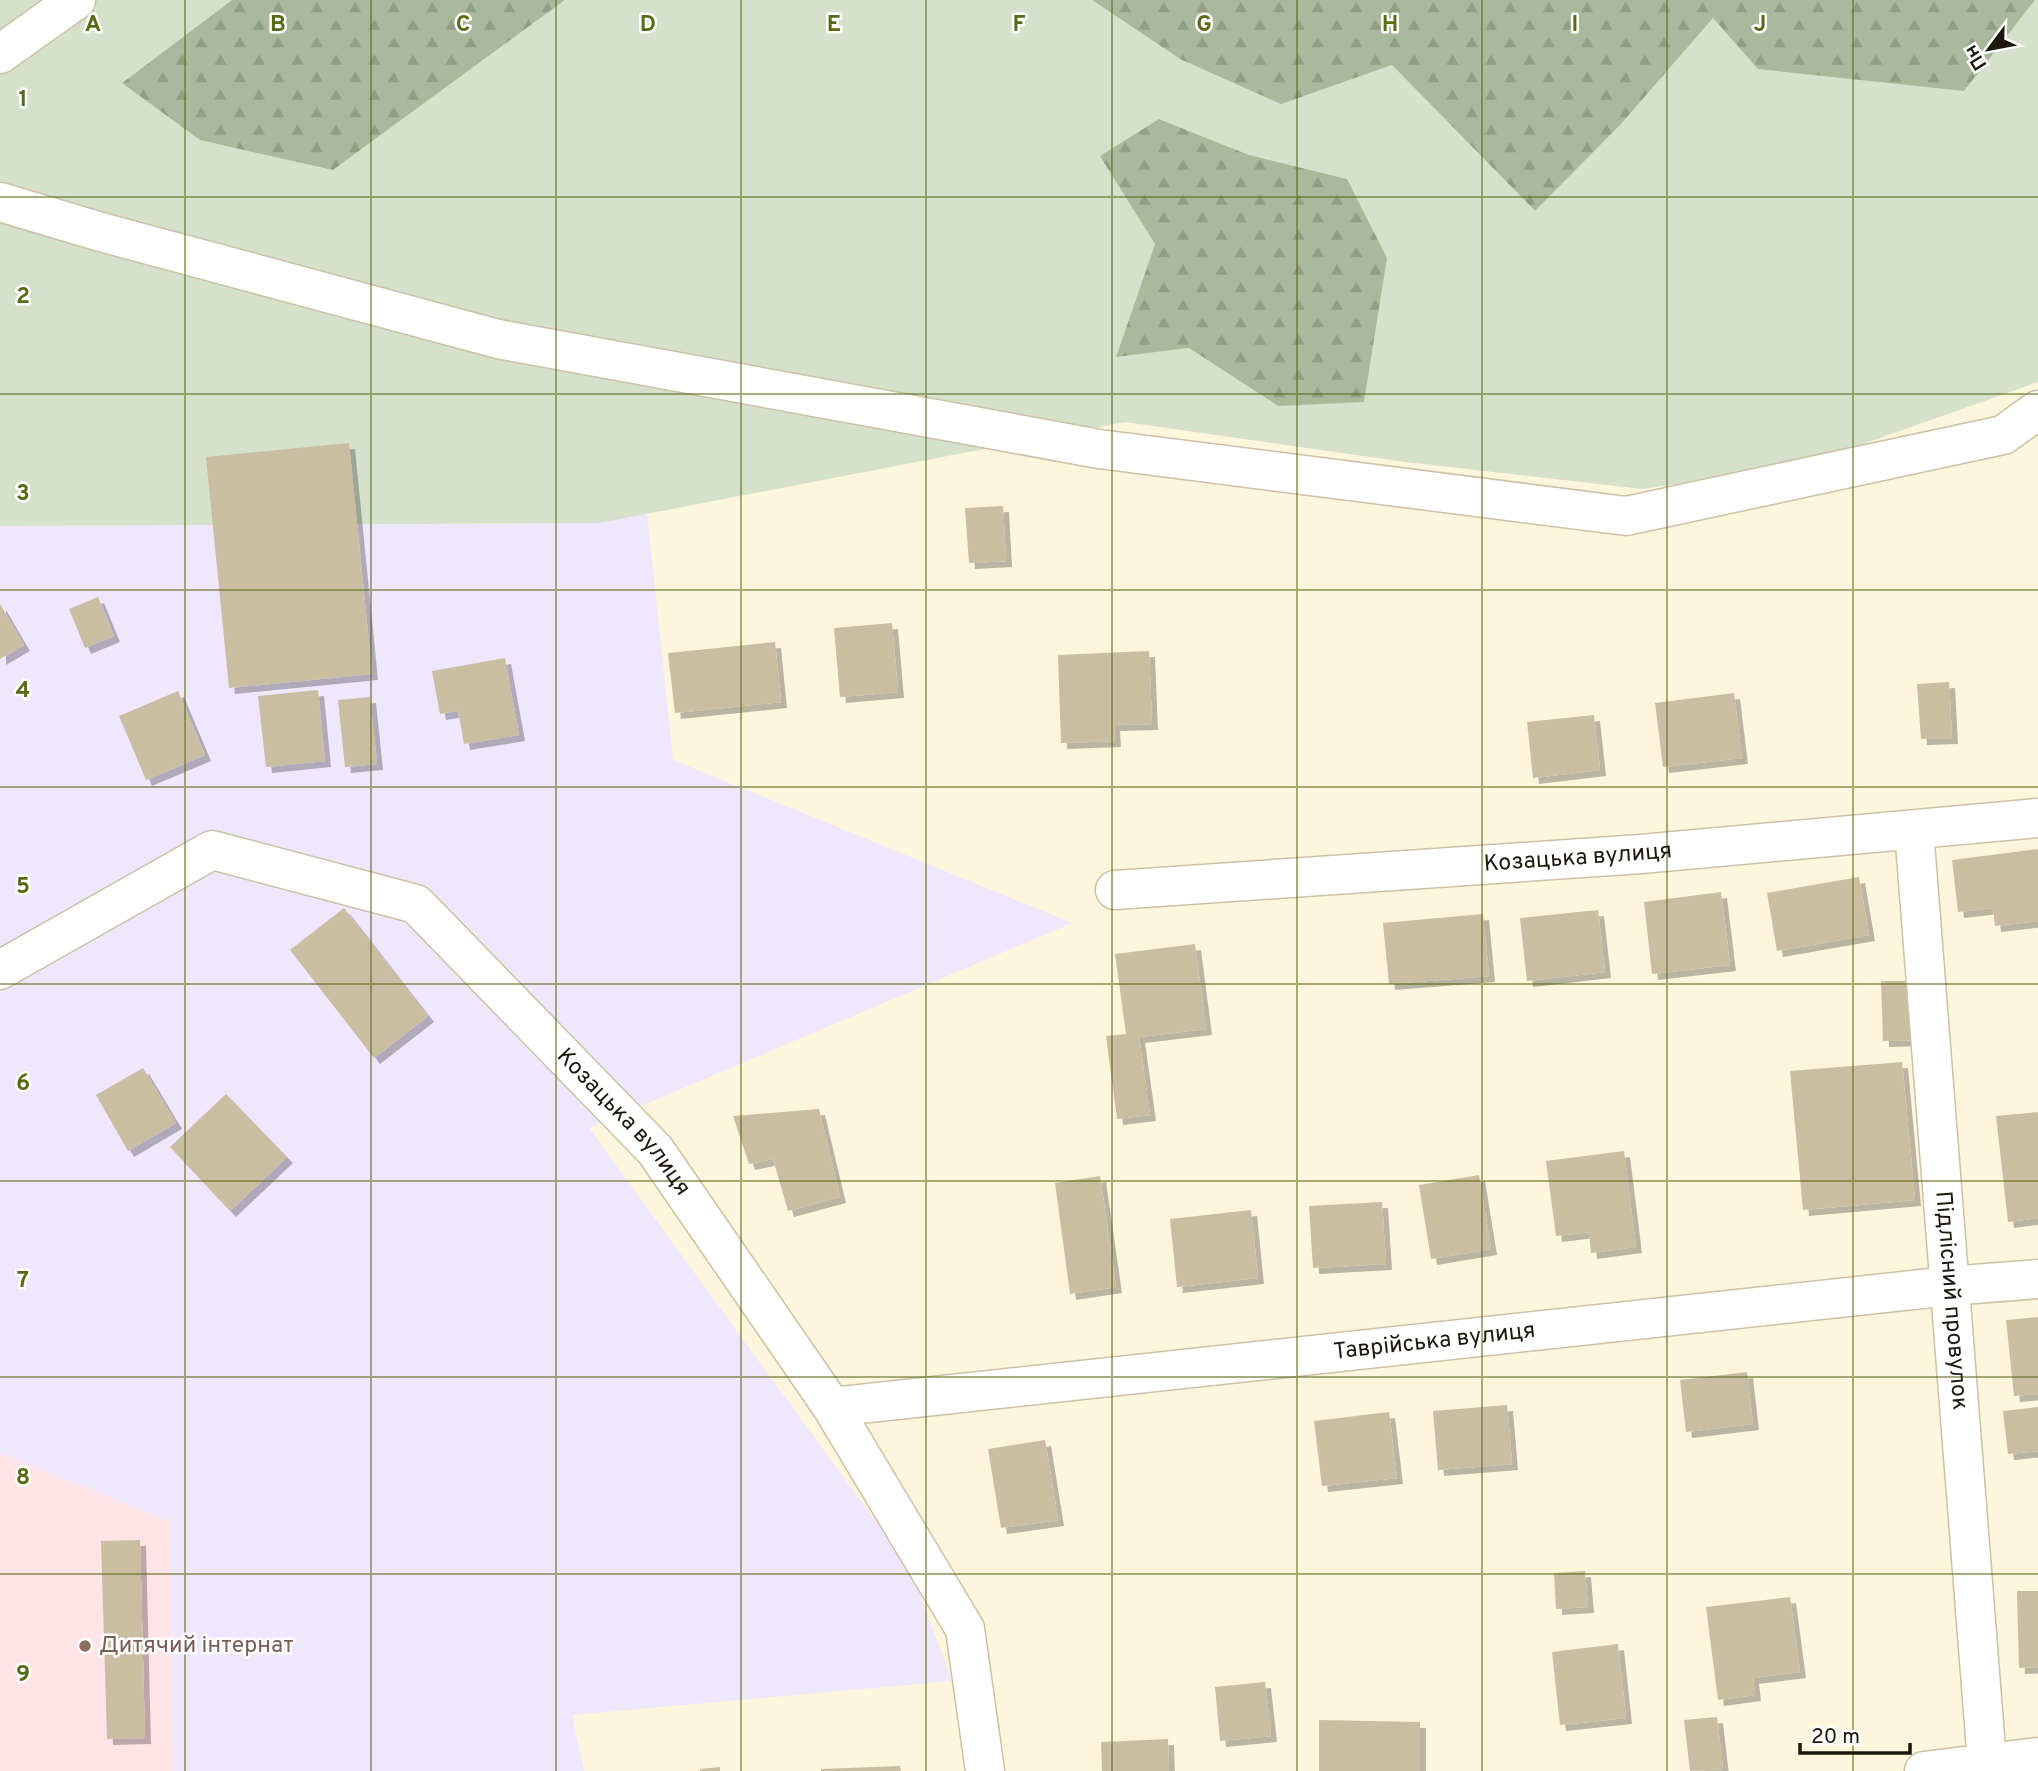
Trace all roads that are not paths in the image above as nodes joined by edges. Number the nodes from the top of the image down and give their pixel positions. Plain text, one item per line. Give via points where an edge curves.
1 (76, 0) edge
2 (0, 54) edge
3 (0, 202) edge
4 (2038, 410) edge
5 (2038, 818) edge
6 (1914, 830) junction
7 (1115, 890) dead end
8 (0, 970) edge
9 (2038, 1279) edge
10 (1949, 1286) junction
11 (832, 1408) junction
12 (2038, 1757) edge
13 (1985, 1767) edge
14 (985, 1771) edge
15 (1924, 1771) edge

1 - 2 street
3 - 4 street via 498,339 1100,449 1626,516 2003,435
5 - 6 street, Козацька вулиця
6 - 7 street, Козацька вулиця
6 - 10 street, Підлісний провулок
8 - 11 street, Козацька вулиця via 212,850 416,904 655,1150
9 - 10 street, Таврійська вулиця
10 - 11 street, Таврійська вулиця
10 - 13 street, Підлісний провулок
11 - 14 street, Козацька вулиця via 965,1629
12 - 13 street
13 - 15 street

